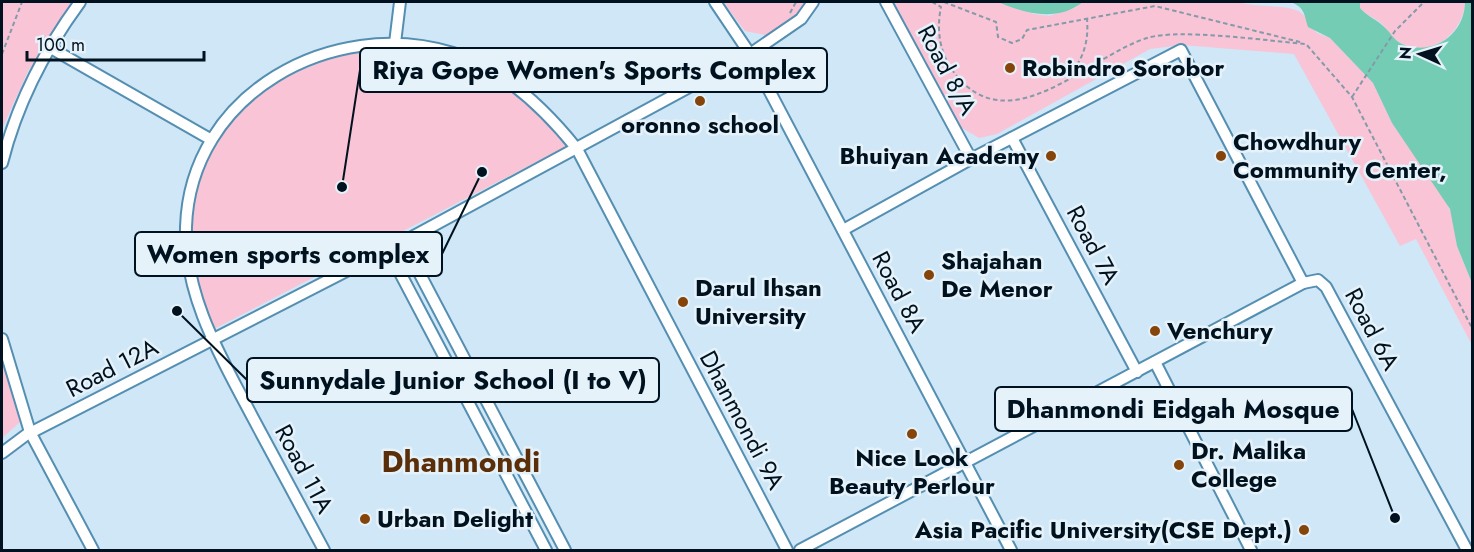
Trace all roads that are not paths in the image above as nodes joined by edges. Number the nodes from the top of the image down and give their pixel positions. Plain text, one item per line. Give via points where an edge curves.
1 (80, 2) edge
2 (400, 2) edge
3 (715, 2) edge
4 (813, 2) edge
5 (886, 2) edge
6 (395, 44) junction
7 (49, 47) junction
8 (750, 54) junction
9 (1012, 138) junction
10 (210, 139) junction
11 (577, 149) junction
12 (971, 159) junction
13 (2, 163) edge
14 (843, 230) junction
15 (403, 242) junction
16 (388, 250) junction
17 (1303, 283) junction
18 (2, 339) edge
19 (213, 342) junction
20 (1155, 362) junction
21 (1137, 372) junction
22 (30, 432) junction
23 (2, 453) edge
24 (965, 463) junction
25 (93, 550) edge
26 (324, 550) edge
27 (546, 550) edge
28 (566, 550) edge
29 (787, 550) edge
30 (800, 550) edge
31 (1011, 550) edge
32 (1251, 550) edge
33 (1467, 550) edge

1 - 7 street
2 - 6 street
3 - 8 street
4 - 8 street via 801,20
5 - 12 street, Road 8/A
6 - 10 street, Road 11A via 348,48 300,64 252,92
6 - 11 street, Road 11A via 453,54 499,76 557,124
7 - 10 street
7 - 13 street via 10,129
8 - 11 street, Road 12A
8 - 14 street, Road 8A
9 - 12 street
9 - 17 street via 1181,50
9 - 21 street, Road 7A
10 - 19 street, Road 11A via 190,189 186,227 191,277
11 - 15 street, Road 12A
11 - 29 street, Dhanmondi 9A
12 - 14 street
14 - 24 street, Road 8A
15 - 16 street, Road 12A
15 - 28 street
16 - 19 street, Road 12A
16 - 27 street
17 - 20 street
17 - 33 street, Road 6A via 1318,280 1326,287
18 - 22 street
19 - 22 street, Road 12A
19 - 26 street, Road 11A
20 - 21 street
20 - 32 street
21 - 24 street
22 - 23 street, Road 12A
22 - 25 street
24 - 30 street
24 - 31 street, Road 8A

